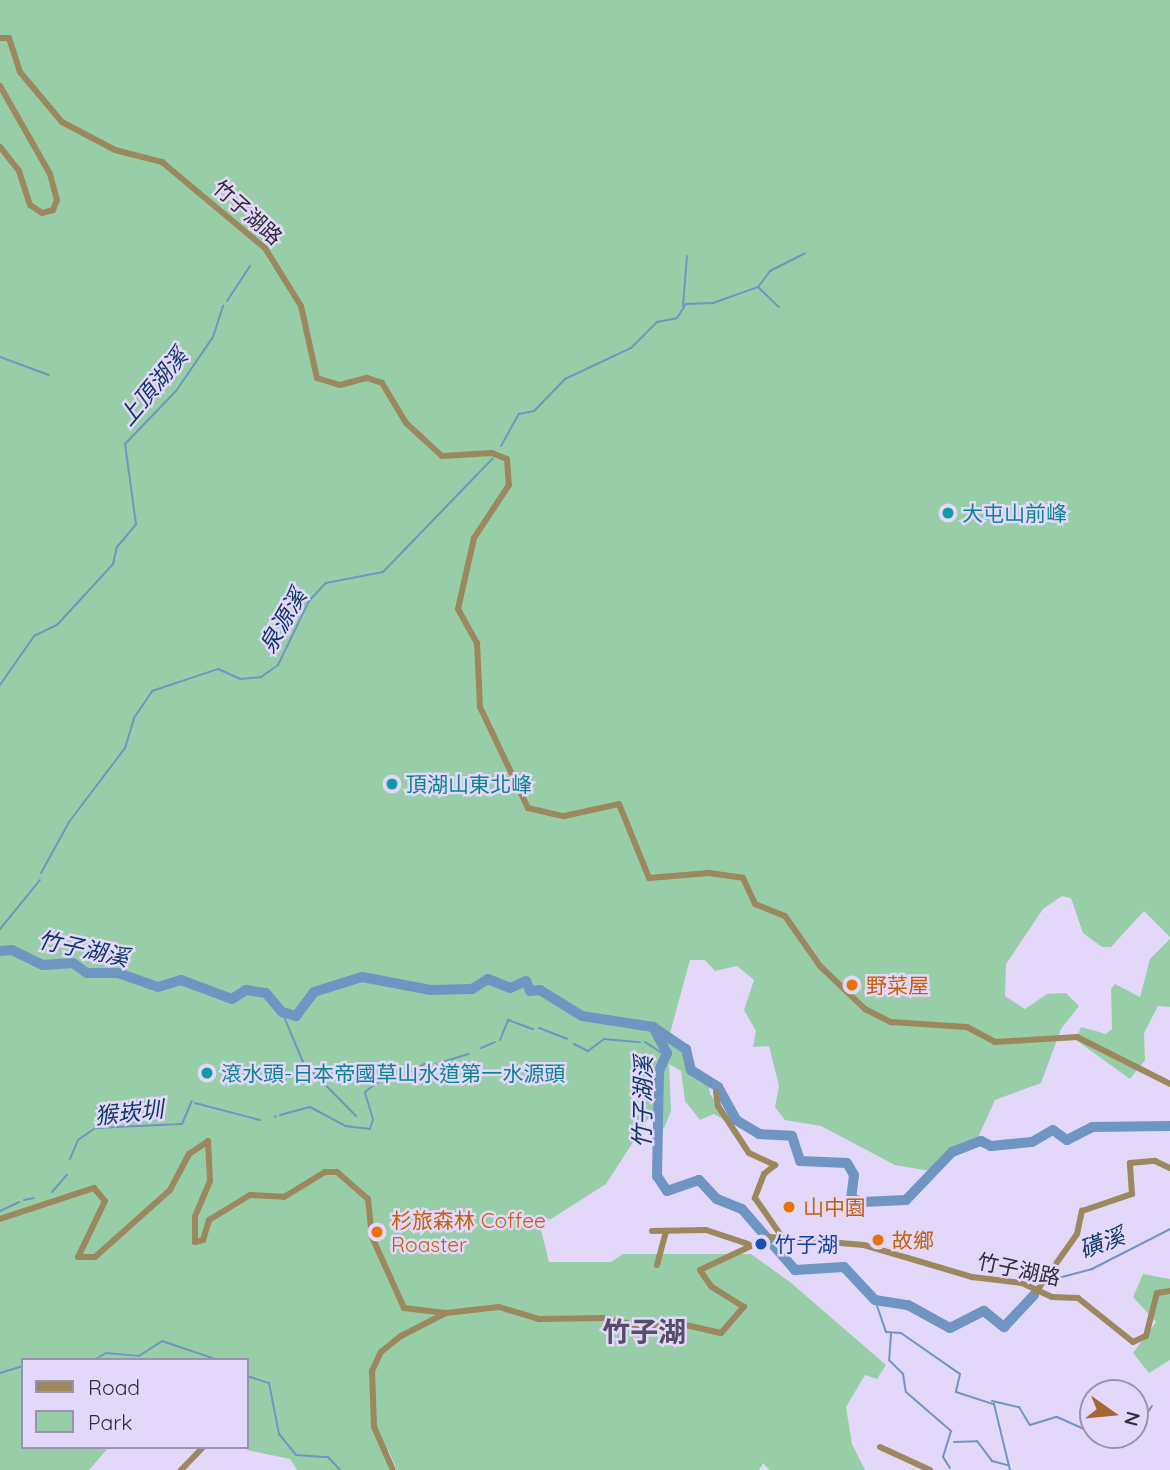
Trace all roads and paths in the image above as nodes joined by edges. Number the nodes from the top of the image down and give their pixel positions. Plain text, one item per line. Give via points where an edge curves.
1 (0, 37) edge
2 (0, 86) edge
3 (0, 147) edge
4 (1170, 1084) edge
5 (716, 1092) dead end
6 (1170, 1168) edge
7 (0, 1219) edge
8 (652, 1231) dead end
9 (666, 1232) junction
10 (780, 1234) junction
11 (748, 1244) junction
12 (657, 1265) dead end
13 (1170, 1291) edge
14 (1036, 1292) junction
15 (446, 1313) junction
16 (880, 1447) dead end
17 (201, 1449) edge
18 (181, 1470) edge
19 (393, 1470) edge
20 (930, 1470) edge

1 - 4 street, 竹子湖路 via 9,38 20,72 62,122 114,149 162,162 265,248 301,306 317,378 340,386 367,378 382,383 406,423 442,456 492,453 507,459 509,485 474,538 458,608 477,643 480,707 528,808 564,816 619,804 649,878 709,873 743,878 755,904 785,916 820,966 865,1009 891,1022 967,1027 995,1042 1077,1037
2 - 3 street via 50,174 58,200 53,210 42,213 30,205 19,171
5 - 10 street via 718,1106 749,1153 775,1166 764,1174 755,1198
6 - 14 street via 1155,1161 1130,1163 1132,1194 1082,1211 1077,1234
7 - 15 street via 94,1188 105,1201 78,1257 96,1257 170,1191 189,1154 208,1141 210,1181 195,1217 195,1242 203,1240 209,1220 250,1195 284,1197 325,1172 337,1172 368,1199 372,1237 404,1308
8 - 9 street
9 - 11 street via 714,1231
9 - 12 street
10 - 11 street, 竹子湖路
10 - 14 street, 竹子湖路 via 901,1252
11 - 15 street, 竹子湖路 via 700,1270 710,1286 744,1307 733,1325 715,1334 677,1323 642,1327 604,1318 538,1319 499,1307
13 - 14 street, 竹子湖路 via 1157,1293 1146,1336 1133,1342 1078,1298
15 - 19 street, 竹子湖路 via 401,1336 375,1360 374,1427
16 - 20 street
17 - 18 street

